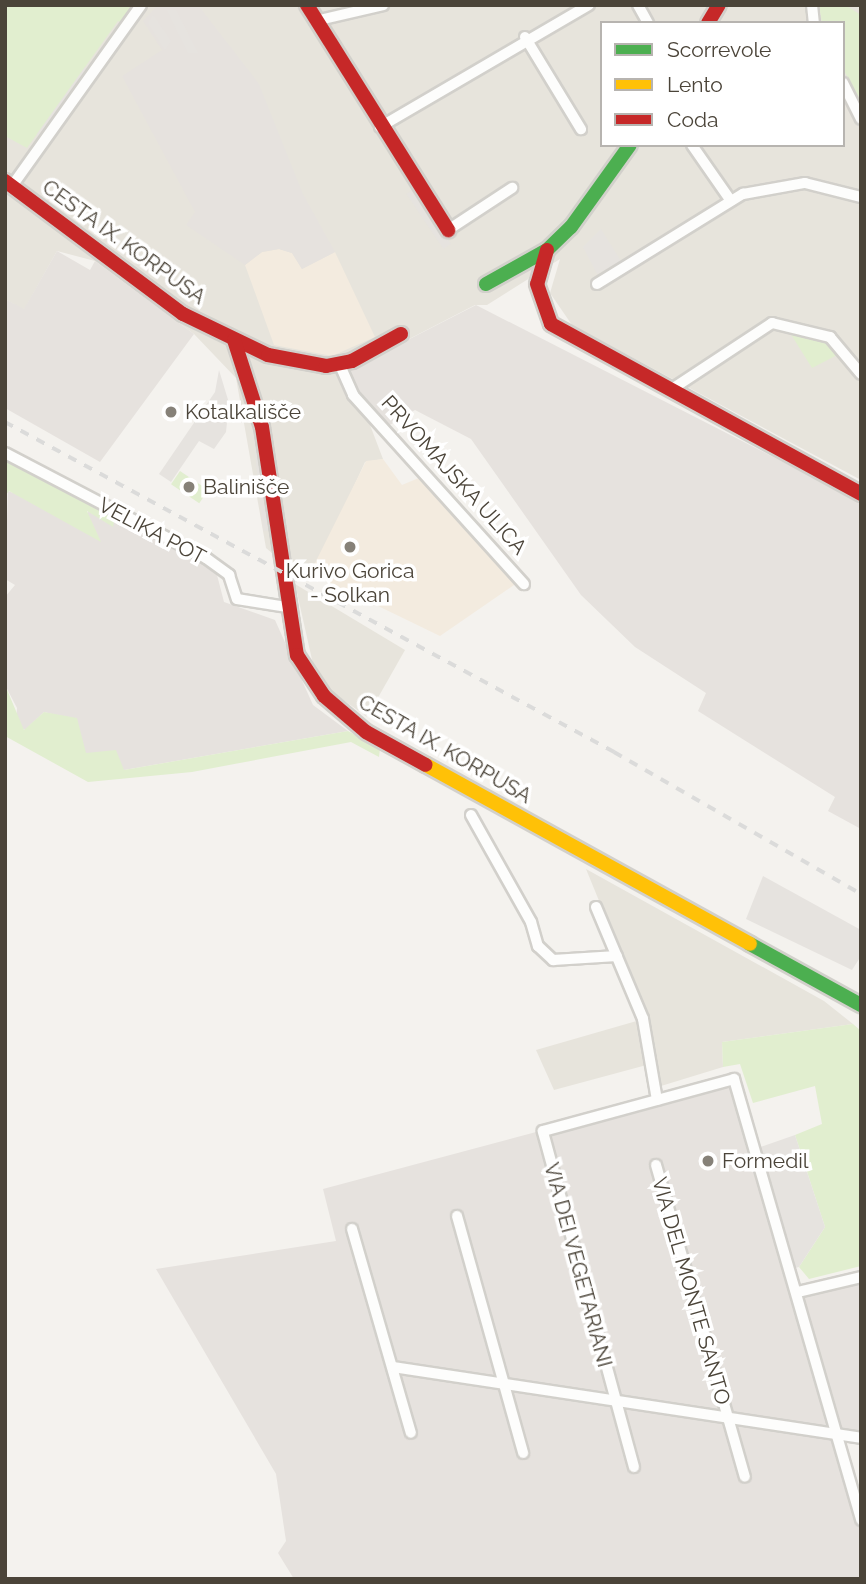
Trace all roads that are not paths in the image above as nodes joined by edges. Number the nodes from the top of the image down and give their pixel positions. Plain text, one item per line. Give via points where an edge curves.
1 (141, 5) edge
2 (307, 5) edge
3 (383, 5) edge
4 (589, 5) edge
5 (638, 5) edge
6 (719, 5) edge
7 (316, 21) junction
8 (647, 21) edge
9 (709, 21) edge
10 (525, 37) junction
11 (845, 87) edge
12 (861, 119) edge
13 (380, 127) junction
14 (581, 129) dead end
15 (629, 147) edge
16 (693, 147) edge
17 (9, 183) edge
18 (512, 188) dead end
19 (861, 197) edge
20 (731, 201) junction
21 (448, 230) joint
22 (547, 250) junction
23 (485, 284) dead end
24 (597, 284) dead end
25 (401, 334) dead end
26 (234, 340) junction
27 (339, 363) junction
28 (861, 374) edge
29 (672, 389) junction
30 (5, 453) edge
31 (861, 494) edge
32 (524, 583) dead end
33 (287, 607) junction
34 (471, 815) dead end
35 (596, 907) dead end
36 (617, 956) junction
37 (859, 1000) edge
38 (657, 1100) junction
39 (656, 1165) dead end
40 (457, 1216) dead end
41 (352, 1229) dead end
42 (861, 1277) edge
43 (798, 1292) junction
44 (393, 1367) junction
45 (504, 1382) junction
46 (613, 1398) junction
47 (726, 1417) junction
48 (411, 1433) dead end
49 (841, 1435) junction
50 (861, 1438) edge
51 (523, 1453) dead end
52 (634, 1467) dead end
53 (745, 1477) dead end
54 (861, 1520) edge

1 - 17 street
2 - 7 main road
3 - 7 street
4 - 10 street
5 - 8 street
6 - 9 main road
7 - 13 main road
10 - 13 street
10 - 14 street
11 - 12 street
13 - 21 main road
15 - 22 main road via 599,192
16 - 20 street
17 - 26 main road, CESTA IX. KORPUSA via 183,314
18 - 21 street
19 - 20 street via 776,183
20 - 24 street
22 - 23 main road
22 - 29 main road via 537,284 551,324
25 - 27 main road
26 - 27 main road via 301,363
26 - 33 main road, CESTA IX. KORPUSA via 262,427
27 - 32 street, PRVOMAJSKA ULICA via 353,396
28 - 29 street via 830,337 772,323
29 - 31 main road
30 - 33 street, VELIKA POT via 205,558 229,575 237,599
33 - 37 main road, CESTA IX. KORPUSA via 298,655 343,716
34 - 36 street via 531,922 538,946 553,960
35 - 36 street
36 - 38 street via 643,1018
38 - 43 street via 734,1079
38 - 46 street, VIA DEI VEGETARIANI via 542,1131
39 - 47 street, VIA DEL MONTE SANTO
40 - 45 street
41 - 44 street
42 - 43 street
43 - 49 street
44 - 45 street, VIA DEL MONTE SANTO
44 - 48 street
45 - 46 street, VIA DEL MONTE SANTO
45 - 51 street
46 - 47 street, VIA DEL MONTE SANTO
46 - 52 street
47 - 49 street, VIA DEL MONTE SANTO
47 - 53 street, VIA DEL MONTE SANTO
49 - 50 street, VIA DEL MONTE SANTO
49 - 54 street

